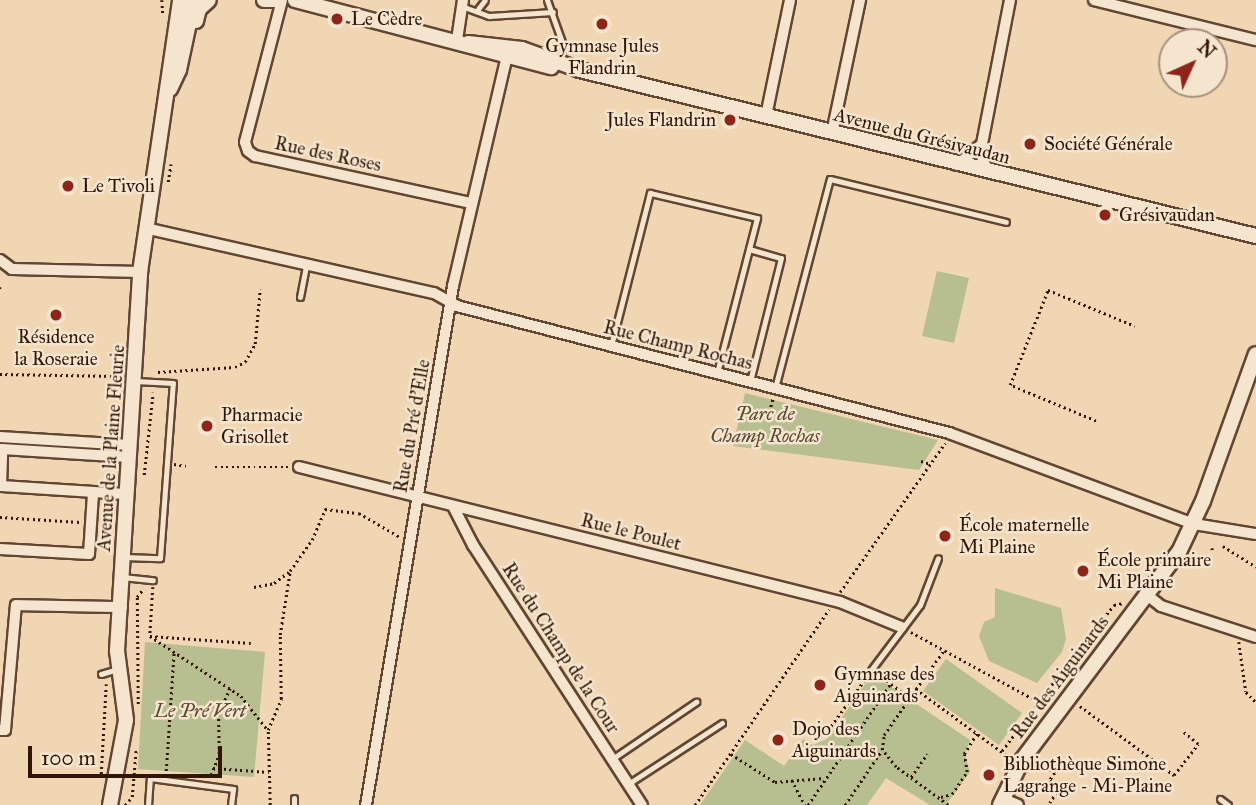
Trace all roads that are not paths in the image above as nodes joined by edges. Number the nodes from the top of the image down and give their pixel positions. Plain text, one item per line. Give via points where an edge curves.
1 (170, 0) edge
2 (180, 0) edge
3 (194, 0) edge
4 (209, 0) edge
5 (264, 0) edge
6 (276, 0) edge
7 (282, 0) edge
8 (295, 0) edge
9 (485, 0) edge
10 (547, 0) edge
11 (790, 0) edge
12 (860, 0) edge
13 (1010, 0) edge
14 (1094, 0) edge
15 (463, 4) edge
16 (478, 9) junction
17 (553, 12) junction
18 (176, 23) junction
19 (1256, 40) edge
20 (463, 41) junction
21 (182, 54) junction
22 (507, 56) junction
23 (558, 64) junction
24 (169, 93) junction
25 (765, 116) junction
26 (832, 133) junction
27 (982, 144) junction
28 (956, 165) junction
29 (991, 173) junction
30 (471, 204) junction
31 (1006, 222) dead end
32 (145, 228) junction
33 (1256, 236) edge
34 (749, 248) junction
35 (0, 260) edge
36 (306, 266) junction
37 (140, 272) junction
38 (300, 297) dead end
39 (452, 302) junction
40 (611, 346) junction
41 (1256, 354) edge
42 (717, 373) junction
43 (136, 377) junction
44 (750, 382) junction
45 (775, 388) junction
46 (0, 437) edge
47 (130, 451) junction
48 (299, 467) road end
49 (1, 486) edge
50 (93, 494) junction
51 (125, 494) junction
52 (417, 497) junction
53 (0, 499) edge
54 (454, 508) junction
55 (1194, 524) junction
56 (1256, 534) edge
57 (0, 550) edge
58 (123, 557) junction
59 (938, 558) dead end
60 (122, 577) junction
61 (153, 580) road end
62 (1146, 595) junction
63 (131, 600) junction
64 (901, 626) junction
65 (1256, 637) edge
66 (872, 670) road end
67 (696, 702) dead end
68 (722, 723) dead end
69 (0, 730) edge
70 (612, 759) junction
71 (628, 784) junction
72 (1220, 799) dead end
73 (1002, 802) edge
74 (110, 805) edge
75 (148, 805) edge
76 (231, 805) edge
77 (366, 805) edge
78 (642, 805) edge
79 (1018, 805) edge
80 (1228, 805) edge

1 - 18 street, Avenue de la Plaine Fleurie
2 - 18 street, Avenue de la Plaine Fleurie
3 - 21 street, Avenue de la Plaine Fleurie
4 - 21 street, Avenue de la Plaine Fleurie via 199,9 190,45
5 - 6 street
7 - 30 street, Rue des Roses via 245,142 255,156
8 - 20 street, Avenue du Grésivaudan
9 - 16 lane
10 - 17 lane
11 - 25 street
12 - 26 street
13 - 27 street
14 - 19 street
15 - 16 lane
15 - 20 street
16 - 17 lane via 489,16
17 - 23 lane via 564,45
18 - 24 street, Avenue de la Plaine Fleurie
20 - 22 street, Avenue du Grésivaudan
20 - 23 street, Avenue du Grésivaudan via 494,43
21 - 24 street, Avenue de la Plaine Fleurie
22 - 23 street, Avenue du Grésivaudan
22 - 30 street, Rue du Pré d'Elle
23 - 25 street, Avenue du Grésivaudan
24 - 32 street, Avenue de la Plaine Fleurie
25 - 26 street, Avenue du Grésivaudan
26 - 28 street, Avenue du Grésivaudan
27 - 28 street
27 - 29 street
28 - 29 street, Avenue du Grésivaudan
29 - 33 street, Avenue du Grésivaudan
30 - 39 street, Rue du Pré d'Elle
31 - 45 lane via 830,180
32 - 36 street, Rue Champ Rochas
32 - 37 street, Avenue de la Plaine Fleurie
34 - 40 lane via 757,218 650,193
34 - 42 lane
34 - 44 lane via 781,258
35 - 37 street via 12,269
36 - 38 lane
36 - 39 street, Rue Champ Rochas via 412,288
37 - 43 street, Avenue de la Plaine Fleurie
39 - 40 street, Rue Champ Rochas
39 - 52 street, Rue du Pré d'Elle
40 - 42 street, Rue Champ Rochas
41 - 55 street, Rue des Aiguinards
42 - 44 street, Rue Champ Rochas
43 - 47 street, Avenue de la Plaine Fleurie
43 - 58 lane via 173,383 160,558
44 - 45 street, Rue Champ Rochas
45 - 55 street, Rue Champ Rochas via 949,433
46 - 47 street
47 - 49 street via 2,449
47 - 51 street, Avenue de la Plaine Fleurie
48 - 52 street, Rue le Poulet
49 - 50 street
49 - 53 street
50 - 51 street
50 - 57 street via 89,554
51 - 58 street, Avenue de la Plaine Fleurie
52 - 54 street, Rue le Poulet
52 - 77 street, Rue du Pré d'Elle
54 - 64 street, Rue le Poulet via 835,600
54 - 70 street, Rue du Champ de la Cour
55 - 56 street, Rue Champ Rochas
55 - 62 street, Rue des Aiguinards
58 - 60 street, Avenue de la Plaine Fleurie
59 - 64 lane via 920,605
60 - 61 lane
60 - 63 street, Avenue de la Plaine Fleurie
62 - 65 street via 1161,606
62 - 73 street, Rue des Aiguinards via 1022,760
63 - 69 street via 16,605 5,730
63 - 74 street, Avenue de la Plaine Fleurie via 108,672 126,720
64 - 66 lane
67 - 70 lane
68 - 71 lane
70 - 71 street, Rue du Champ de la Cour
71 - 78 street, Rue du Champ de la Cour
72 - 80 lane
73 - 79 street, Rue des Aiguinards
75 - 76 lane via 150,778 233,789

